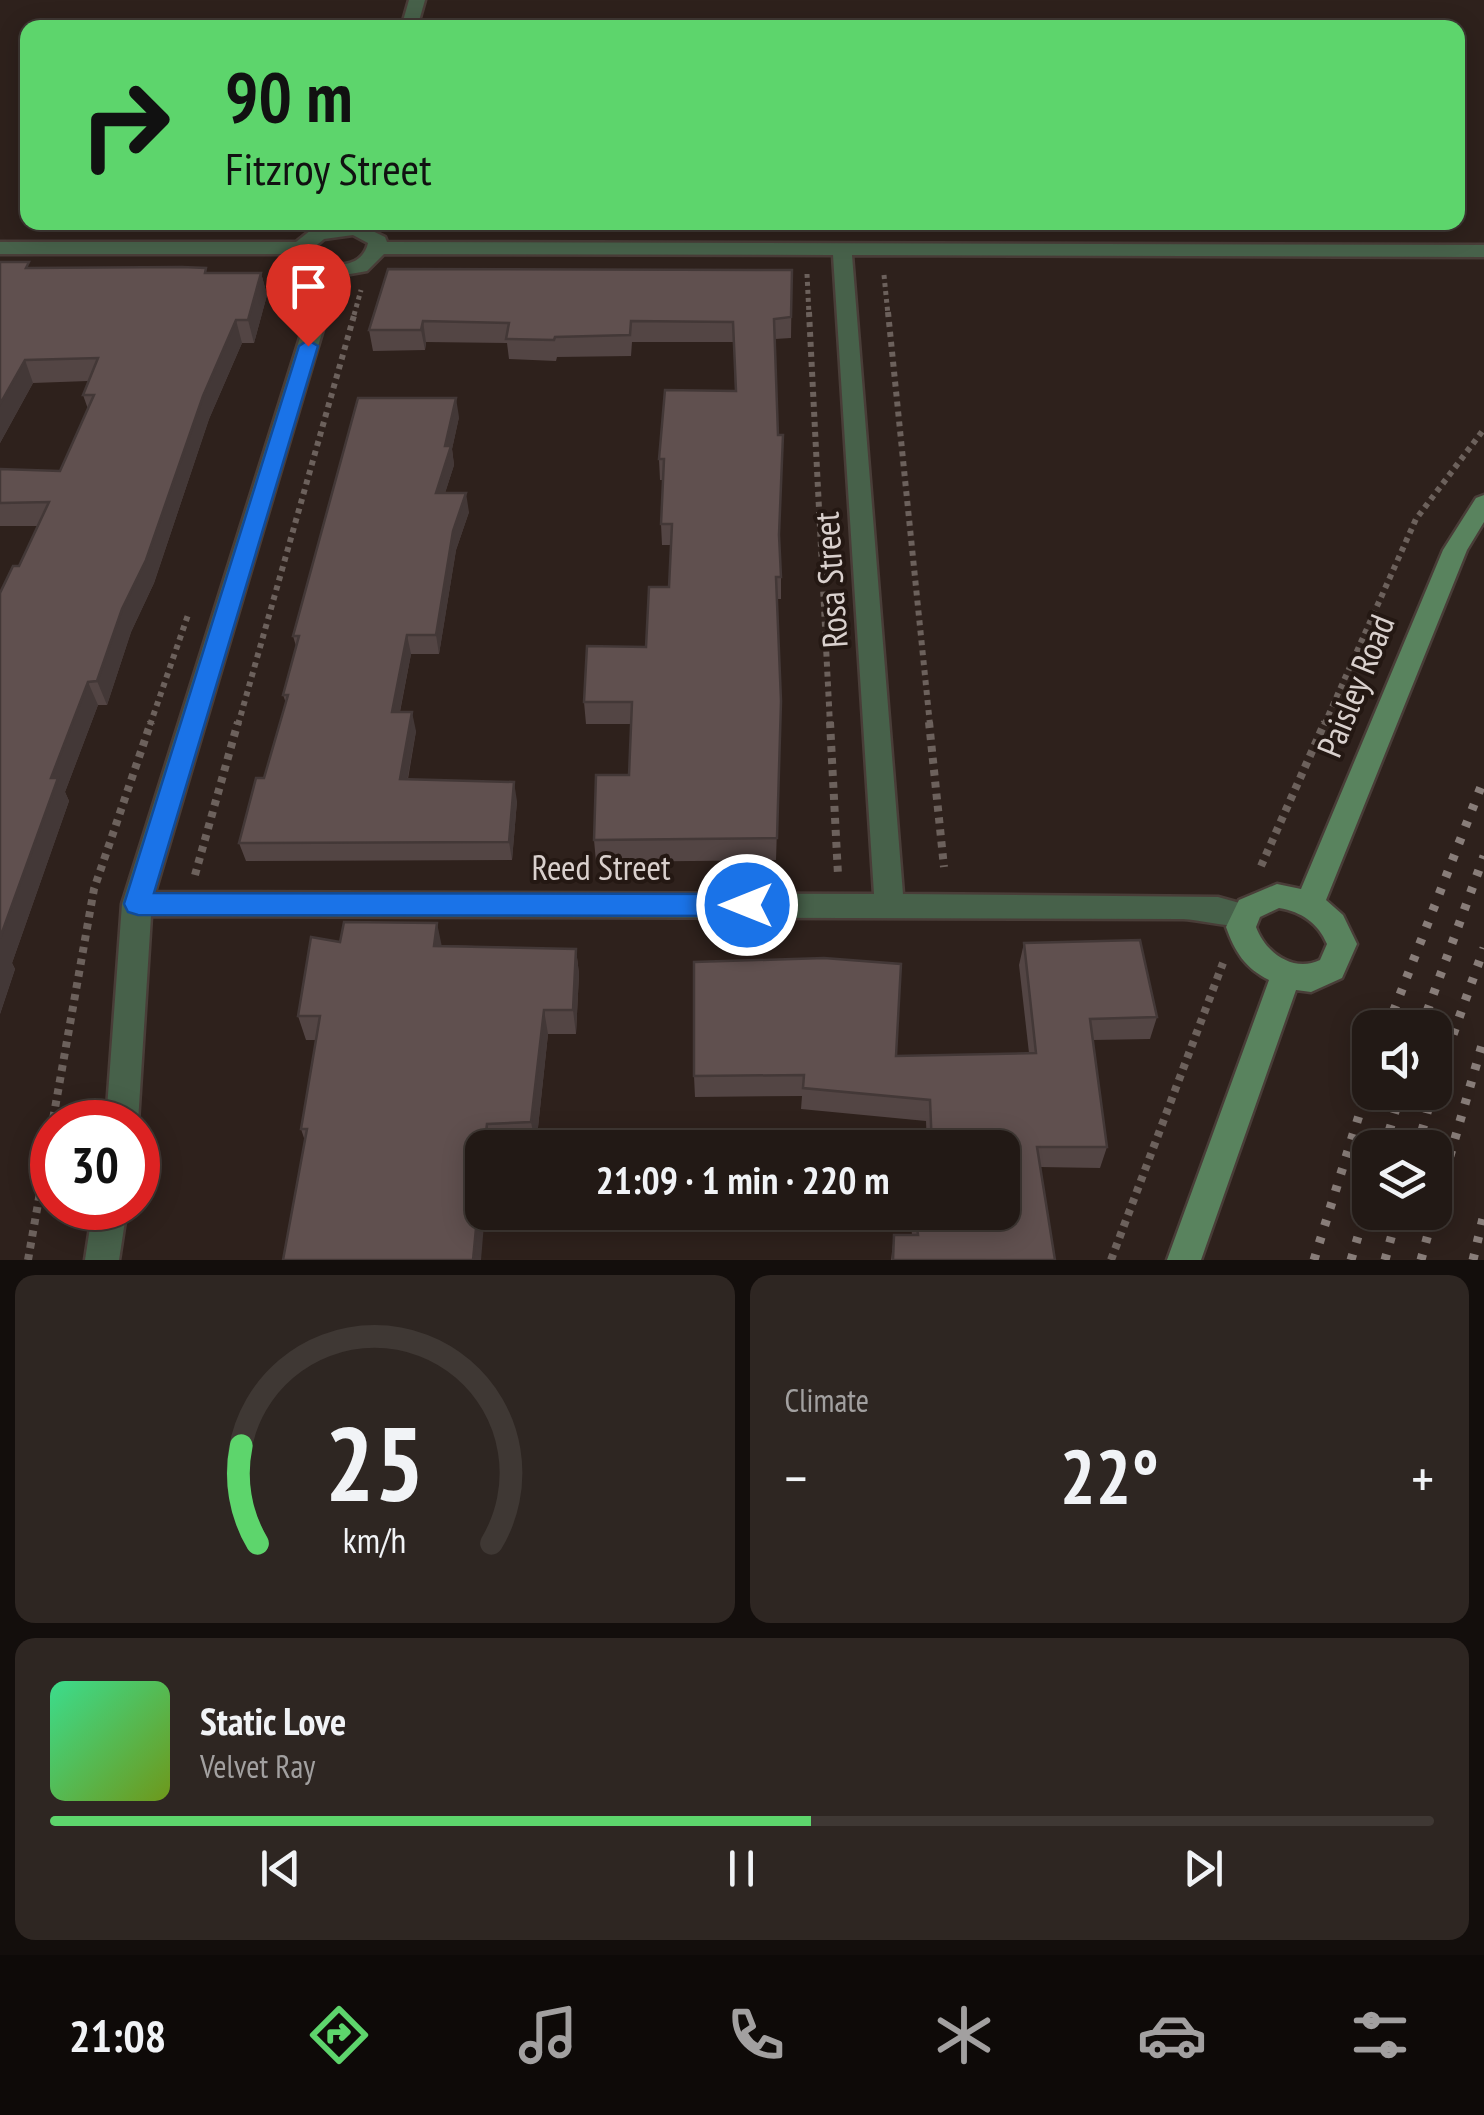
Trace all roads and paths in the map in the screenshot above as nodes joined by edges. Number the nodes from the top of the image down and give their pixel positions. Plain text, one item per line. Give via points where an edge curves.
1 (332, 230) edge
2 (357, 230) edge
3 (0, 248) edge
4 (301, 248) junction
5 (379, 248) junction
6 (842, 251) junction
7 (1484, 251) edge
8 (331, 271) junction
9 (806, 274) dead end
10 (884, 274) dead end
11 (366, 275) dead end
12 (1484, 429) edge
13 (1484, 503) edge
14 (944, 868) dead end
15 (838, 875) dead end
16 (195, 876) dead end
17 (1310, 903) junction
18 (138, 904) junction
19 (889, 905) junction
20 (1236, 914) junction
21 (1286, 976) junction
22 (124, 1100) edge
23 (107, 1230) edge
24 (102, 1260) edge
25 (1111, 1260) edge
26 (1184, 1260) edge

1 - 4 street
2 - 5 street via 374,236
3 - 4 street
4 - 8 street via 309,266
5 - 6 street
5 - 8 street via 368,262
6 - 7 street
6 - 19 street, Rosa Street
8 - 18 street
9 - 15 path
10 - 14 path
11 - 16 path
12 - 20 path via 1416,519 1265,863 1236,876
13 - 17 main road, Paisley Road via 1455,550
17 - 20 main road via 1277,896
17 - 21 main road via 1332,921 1340,955 1336,965 1314,977
18 - 19 street, Reed Street
18 - 22 street
19 - 20 street, Reed Street via 1183,907
20 - 21 main road via 1249,951
20 - 25 path
21 - 26 main road
23 - 24 street

